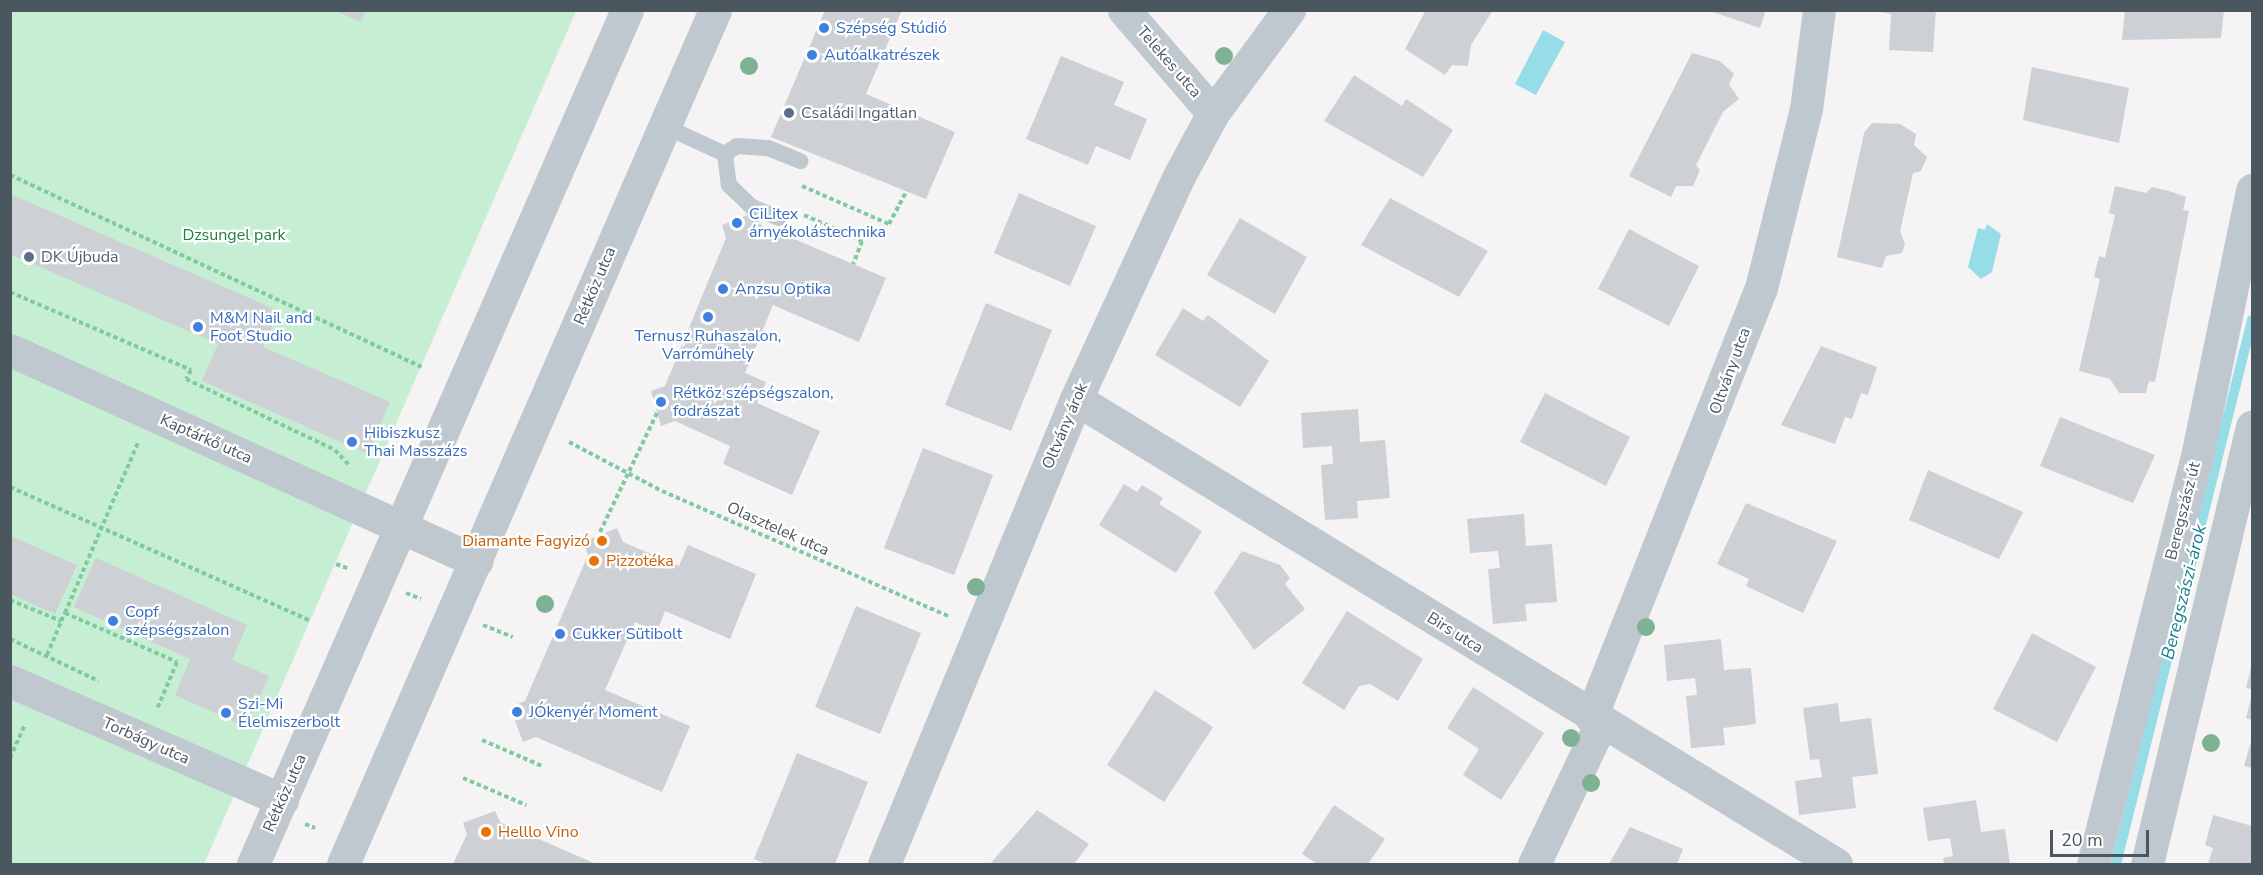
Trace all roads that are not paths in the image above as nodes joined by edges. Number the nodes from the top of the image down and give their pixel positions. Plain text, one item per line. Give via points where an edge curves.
1 (627, 10) edge
2 (715, 10) edge
3 (1124, 10) edge
4 (1289, 10) edge
5 (1819, 10) edge
6 (1213, 113) junction
7 (664, 126) junction
8 (724, 154) junction
9 (800, 161) dead end
10 (2253, 190) edge
11 (779, 218) dead end
12 (10, 350) edge
13 (1076, 399) junction
14 (2253, 426) edge
15 (402, 524) junction
16 (476, 561) junction
17 (10, 681) edge
18 (1596, 720) junction
19 (282, 800) junction
20 (253, 864) edge
21 (343, 864) edge
22 (884, 864) edge
23 (1534, 864) edge
24 (1836, 864) edge
25 (2093, 864) edge
26 (2147, 864) edge

1 - 15 street, Rétköz utca
2 - 7 street, Rétköz utca
3 - 6 street, Telekes utca
4 - 6 street, Oltvány árok
5 - 18 street, Oltvány utca via 1806,109 1761,288
6 - 13 street, Oltvány árok
7 - 8 lane
7 - 16 street, Rétköz utca
8 - 9 lane via 737,146 768,147
8 - 11 lane via 729,185 752,207
10 - 25 street, Beregszász út via 2196,461
12 - 15 street, Kaptárkő utca
13 - 18 street, Birs utca
13 - 22 street, Oltvány árok
14 - 26 street
15 - 16 street
15 - 19 street, Rétköz utca
16 - 21 street, Rétköz utca
17 - 19 street, Torbágy utca
18 - 23 street, Oltvány utca
18 - 24 street, Birs utca
19 - 20 street, Rétköz utca

